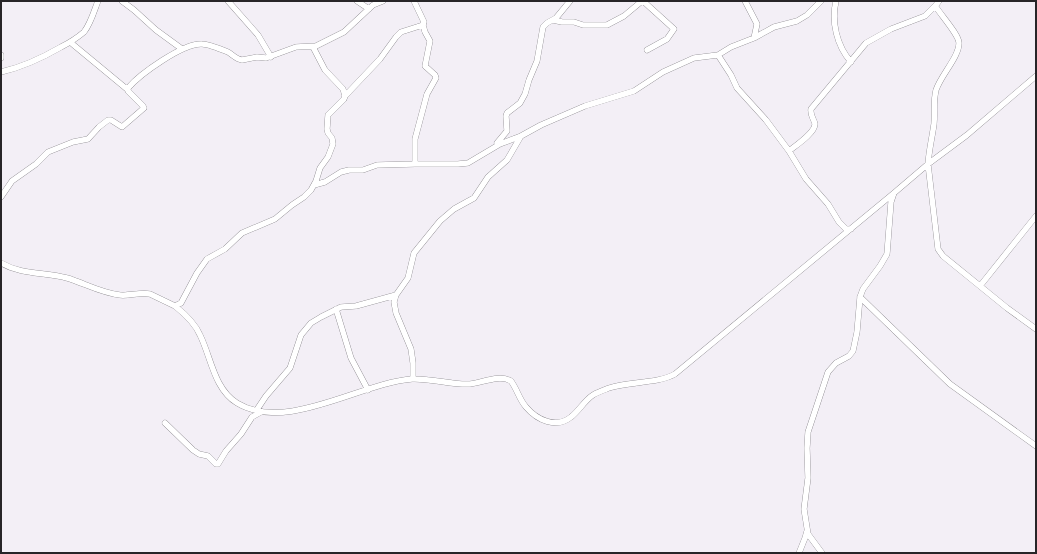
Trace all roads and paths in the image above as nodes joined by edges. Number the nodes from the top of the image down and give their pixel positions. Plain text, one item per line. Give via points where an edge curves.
1 (98, 1) edge
2 (122, 1) edge
3 (228, 1) edge
4 (357, 1) edge
5 (383, 1) edge
6 (414, 1) edge
7 (570, 1) edge
8 (643, 1) edge
9 (745, 1) edge
10 (821, 1) edge
11 (836, 1) edge
12 (937, 3) edge
13 (369, 9) junction
14 (553, 20) junction
15 (423, 25) junction
16 (754, 38) junction
17 (70, 42) junction
18 (313, 47) junction
19 (182, 49) junction
20 (647, 50) dead end
21 (1, 55) edge
22 (718, 55) junction
23 (272, 57) junction
24 (1, 58) edge
25 (851, 62) junction
26 (1, 72) edge
27 (1036, 76) edge
28 (128, 90) junction
29 (345, 96) junction
30 (521, 136) junction
31 (492, 148) junction
32 (789, 151) junction
33 (415, 164) junction
34 (928, 164) junction
35 (314, 185) junction
36 (894, 193) junction
37 (1, 197) edge
38 (1036, 216) edge
39 (851, 229) junction
40 (1, 263) edge
41 (980, 286) junction
42 (396, 295) junction
43 (860, 297) junction
44 (175, 306) junction
45 (336, 309) junction
46 (1036, 329) edge
47 (413, 379) junction
48 (368, 390) junction
49 (259, 412) junction
50 (165, 423) dead end
51 (1036, 446) edge
52 (807, 530) junction
53 (799, 553) edge
54 (822, 553) edge

1 - 17 street via 89,24
2 - 19 street
3 - 23 street via 258,35
4 - 13 street
5 - 13 street
6 - 15 street
7 - 14 street
8 - 14 street via 607,25 583,25
8 - 20 street via 674,29 667,39
9 - 16 street via 757,24
10 - 16 street via 803,18 791,24 774,27
11 - 25 street via 834,24 841,48
12 - 25 street via 925,16 871,39
12 - 34 street via 959,44 936,90
13 - 18 street via 344,32
14 - 31 street via 543,27 539,57 525,94 517,106 507,113 507,131
15 - 29 street via 406,29 396,36 380,59
15 - 33 street via 430,41 425,66 436,78 427,94 415,139
16 - 22 street via 731,46
17 - 26 street via 22,66
17 - 28 street
18 - 23 street via 296,47
18 - 29 street via 325,70 343,89
19 - 23 street via 201,44 228,52 242,60
19 - 28 street via 165,58
21 - 24 street
22 - 30 street via 694,58 663,72 634,91 586,106
22 - 32 street via 736,88 766,120
25 - 32 street via 811,109 814,128
27 - 34 street via 972,131
28 - 37 street via 143,106 141,111 122,127 108,120 88,139 48,152 12,181
29 - 35 street via 328,115 327,129 333,144
30 - 31 street
30 - 42 street via 506,160 488,177 474,198 454,209 417,248 408,278
31 - 33 street via 463,164
32 - 39 street via 838,222 844,228
33 - 35 street via 344,170 325,182
34 - 36 street
34 - 41 street via 938,249
35 - 44 street via 304,197 275,219 242,233 225,249 207,260 197,273 183,301
36 - 39 street
36 - 43 street via 887,254
38 - 41 street
39 - 47 street via 675,374 604,390 591,396 568,420 549,423 542,420 526,408 515,386 508,379 499,378 469,384
40 - 44 street via 13,270 61,277 108,293 150,294
41 - 46 street
42 - 45 street
42 - 47 street via 394,305 398,320 411,349
43 - 51 street via 950,384
43 - 52 street via 857,332 852,351 828,372 808,432 808,478 804,509
44 - 49 street via 197,329 216,376 226,393 236,402
45 - 48 street via 351,358
45 - 49 street via 311,323 300,335 290,368 266,396
47 - 48 street
48 - 49 street via 305,408
49 - 50 street via 252,416 218,464 208,456 196,452
52 - 53 street
52 - 54 street

